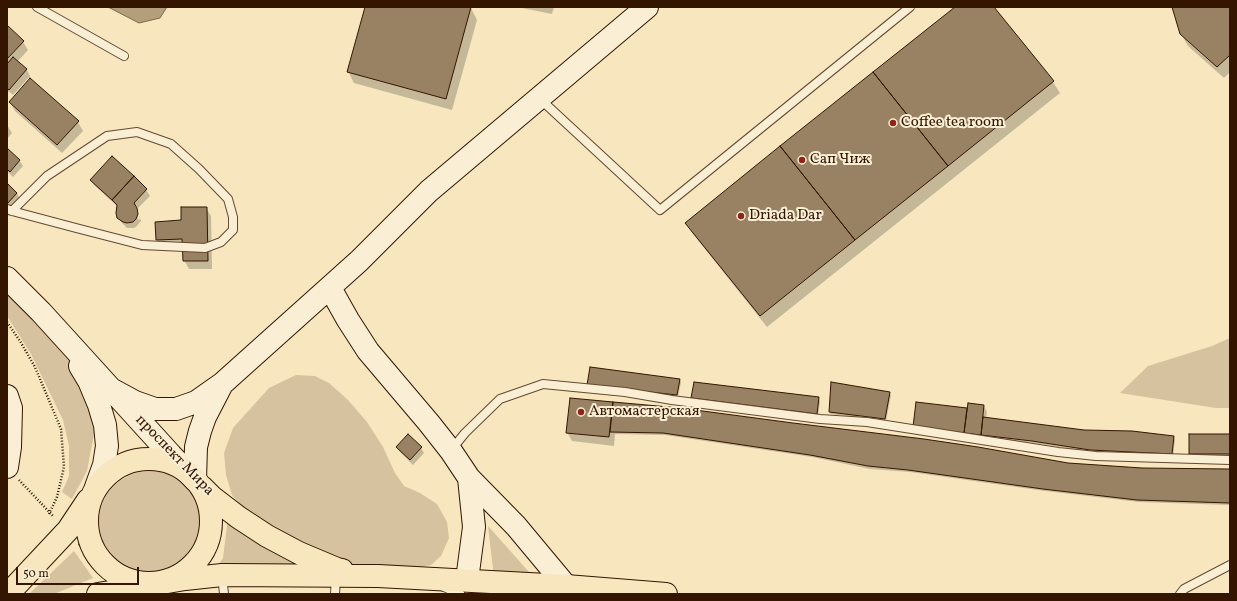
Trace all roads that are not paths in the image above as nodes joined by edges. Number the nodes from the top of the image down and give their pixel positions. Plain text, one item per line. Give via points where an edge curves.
1 (37, 7) edge
2 (647, 7) edge
3 (910, 7) edge
4 (124, 56) dead end
5 (538, 98) junction
6 (9, 210) edge
7 (7, 278) edge
8 (330, 288) junction
9 (41, 312) junction
10 (223, 383) junction
11 (111, 389) junction
12 (7, 396) edge
13 (451, 451) junction
14 (1230, 460) edge
15 (7, 467) edge
16 (468, 478) junction
17 (195, 480) junction
18 (96, 487) junction
19 (1230, 565) edge
20 (110, 570) junction
21 (378, 576) junction
22 (161, 583) junction
23 (223, 584) edge
24 (336, 585) edge
25 (566, 586) junction
26 (463, 587) edge
27 (134, 591) edge
28 (102, 593) edge
29 (8, 594) edge
30 (666, 594) edge
31 (1180, 594) edge

1 - 4 lane
2 - 5 main road
3 - 5 lane via 660,210
5 - 8 main road via 429,191
6 - 6 lane via 142,245 205,248 221,242 233,230 233,217 228,199 199,169 170,144 137,132 106,136 47,176
7 - 9 main road, проспект Мира
8 - 10 main road
8 - 13 main road via 368,351
9 - 11 main road, проспект Мира
9 - 18 main road via 76,359 99,405 105,425 107,446 104,465
10 - 11 main road via 196,402 176,409 148,406
10 - 17 main road via 200,432 196,447
11 - 17 main road, проспект Мира
12 - 15 main road via 11,408
13 - 14 lane via 465,433 500,399 543,384 867,422 1058,452
13 - 16 main road
16 - 25 main road via 516,526
16 - 26 main road via 474,527
17 - 18 main road via 178,466 152,459 128,462 106,476
17 - 21 main road, проспект Мира via 238,517 299,553 337,569
17 - 22 main road via 203,490 211,515 208,542 195,564 185,573
18 - 20 main road via 86,516 87,533 99,560
18 - 29 main road via 68,530
19 - 31 lane via 1184,589
20 - 22 main road via 136,583
20 - 27 street
21 - 24 main road
21 - 26 main road via 427,579
22 - 23 main road
22 - 27 main road
23 - 24 main road
25 - 26 main road
25 - 30 main road
27 - 28 main road

